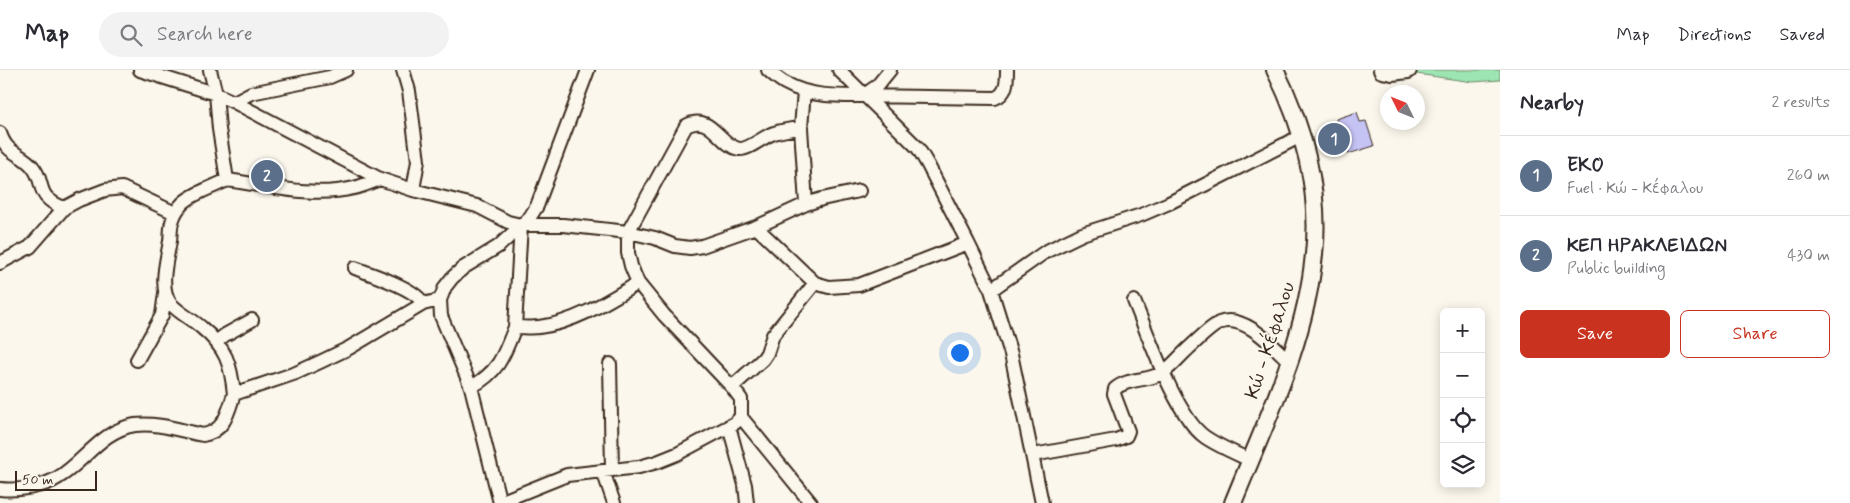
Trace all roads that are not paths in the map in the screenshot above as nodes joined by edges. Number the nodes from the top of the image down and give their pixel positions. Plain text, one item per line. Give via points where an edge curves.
1 (140, 70) edge
2 (210, 70) edge
3 (346, 70) edge
4 (403, 70) edge
5 (588, 70) edge
6 (768, 70) edge
7 (839, 70) edge
8 (890, 70) edge
9 (1007, 70) edge
10 (1275, 70) edge
11 (1382, 70) edge
12 (1408, 70) edge
13 (804, 91) junction
14 (216, 94) junction
15 (863, 96) junction
16 (234, 102) junction
17 (801, 128) junction
18 (0, 132) edge
19 (1301, 136) junction
20 (380, 179) junction
21 (227, 180) junction
22 (413, 190) junction
23 (859, 190) dead end
24 (806, 204) junction
25 (64, 208) junction
26 (175, 213) junction
27 (521, 225) junction
28 (756, 227) junction
29 (628, 232) junction
30 (968, 243) junction
31 (0, 262) edge
32 (355, 268) dead end
33 (638, 282) junction
34 (816, 283) junction
35 (991, 290) junction
36 (165, 293) junction
37 (440, 300) junction
38 (1134, 301) dead end
39 (422, 304) junction
40 (252, 320) dead end
41 (515, 327) junction
42 (216, 342) junction
43 (137, 360) dead end
44 (1289, 361) junction
45 (610, 364) dead end
46 (1164, 372) junction
47 (471, 387) junction
48 (732, 387) junction
49 (234, 394) junction
50 (742, 417) junction
51 (729, 426) junction
52 (1033, 455) junction
53 (1250, 460) junction
54 (607, 470) junction
55 (0, 489) edge
56 (500, 502) edge
57 (614, 503) edge
58 (747, 503) edge
59 (810, 503) edge
60 (1042, 503) edge
61 (1233, 503) edge

1 - 14 street
2 - 14 street
3 - 16 street via 330,77 251,93
4 - 22 street via 409,90 418,161
5 - 27 street via 537,206
6 - 13 street via 786,84
7 - 15 street
8 - 15 street via 877,86
9 - 15 street via 1004,92 995,98
10 - 19 main road, Κώ - Κέφαλου
11 - 12 main road
13 - 15 street via 833,96
13 - 17 street
14 - 16 street
14 - 21 street
15 - 30 street via 918,148
16 - 20 street
17 - 24 street
17 - 29 street via 772,134 740,149 701,122 686,126
18 - 25 street via 14,154 32,166 48,199
19 - 35 street via 1169,203 1112,226 1082,234 1044,252
19 - 44 main road, Κώ - Κέφαλου via 1314,197 1315,252 1308,299
20 - 21 street via 355,188 324,192 296,192
20 - 22 street
21 - 26 street via 192,197
22 - 27 street via 476,206
23 - 24 street
24 - 28 street
25 - 26 street via 105,190 122,188
25 - 31 street via 30,247
26 - 36 street via 165,267
27 - 29 street via 563,225
27 - 37 street via 499,246 452,278
27 - 41 street
28 - 29 street via 690,248
28 - 34 street
29 - 33 street via 628,253
30 - 34 street via 859,285 829,287
30 - 35 street
32 - 39 street via 417,296
33 - 41 street via 598,306 564,321 538,327
33 - 48 street
34 - 48 street via 773,335 763,359
35 - 52 street via 1011,354
36 - 42 street via 170,304
36 - 43 street via 162,315
37 - 39 street
37 - 47 street via 441,316
38 - 46 street
39 - 49 street via 322,361
40 - 42 street
41 - 47 street via 498,366 483,381
42 - 49 street via 227,357
44 - 46 street via 1267,340 1240,322 1231,320 1220,322 1205,332
44 - 53 main road, Κώ - Κέφαλου
45 - 54 street
46 - 52 street via 1115,389 1128,431 1126,436
46 - 53 street via 1185,414 1204,436
47 - 56 street
48 - 50 street via 741,399
49 - 55 street via 221,427 212,434 149,424 133,426 97,444 71,468 45,484
50 - 51 street
50 - 59 street
51 - 54 street via 657,462
51 - 58 street via 746,485
52 - 60 street
53 - 61 main road, Κώ - Κέφαλου
54 - 56 street via 559,478
54 - 57 street

